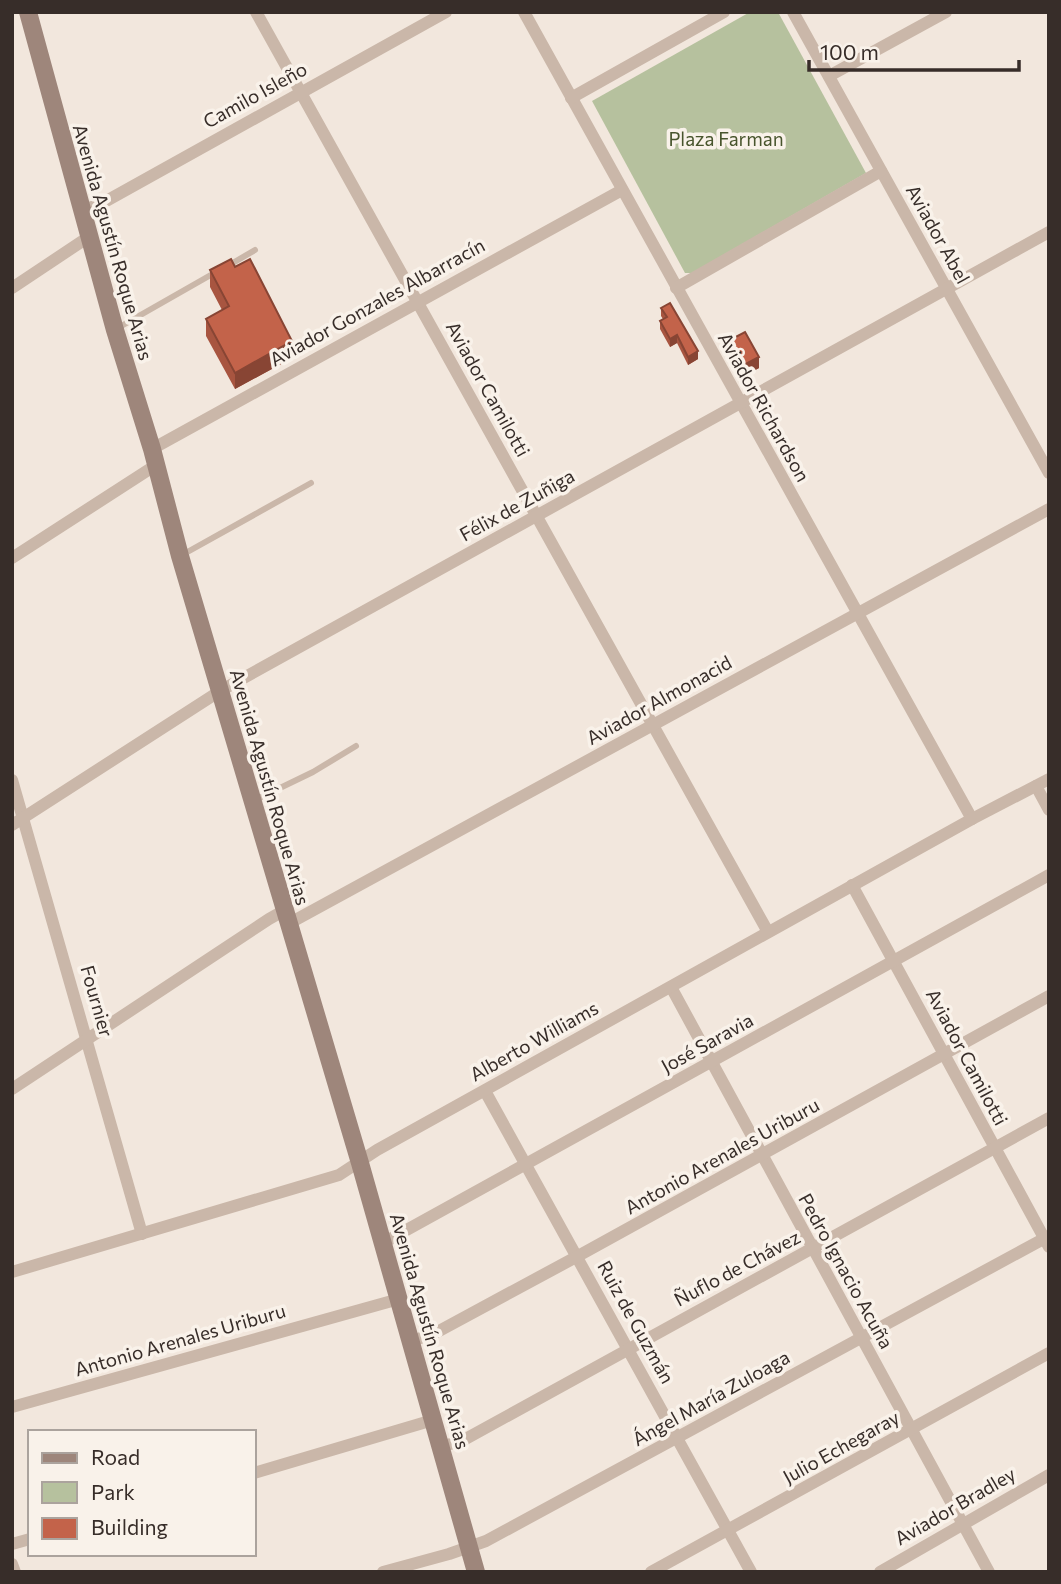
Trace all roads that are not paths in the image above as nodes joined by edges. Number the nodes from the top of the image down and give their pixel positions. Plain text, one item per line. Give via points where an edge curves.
1 (27, 12) edge
2 (256, 12) edge
3 (446, 12) edge
4 (524, 12) edge
5 (724, 12) edge
6 (793, 12) edge
7 (946, 12) edge
8 (829, 76) junction
9 (300, 92) junction
10 (571, 98) junction
11 (881, 171) junction
12 (622, 190) junction
13 (83, 211) junction
14 (1049, 232) edge
15 (90, 236) junction
16 (256, 250) dead end
17 (12, 288) edge
18 (676, 288) junction
19 (946, 289) junction
20 (417, 302) junction
21 (115, 330) junction
22 (740, 403) junction
23 (154, 457) junction
24 (1049, 473) edge
25 (311, 484) dead end
26 (1049, 509) edge
27 (537, 516) junction
28 (180, 556) junction
29 (12, 558) edge
30 (856, 613) junction
31 (220, 691) junction
32 (652, 726) junction
33 (356, 746) dead end
34 (1049, 779) edge
35 (12, 780) edge
36 (1036, 786) junction
37 (253, 801) junction
38 (1049, 810) edge
39 (972, 819) junction
40 (18, 822) edge
41 (1049, 875) edge
42 (852, 885) junction
43 (287, 917) junction
44 (768, 932) junction
45 (893, 961) junction
46 (671, 987) junction
47 (1049, 996) edge
48 (88, 1039) junction
49 (944, 1055) junction
50 (712, 1062) junction
51 (12, 1089) edge
52 (485, 1091) junction
53 (1049, 1118) edge
54 (994, 1148) junction
55 (761, 1156) junction
56 (360, 1163) junction
57 (527, 1165) junction
58 (142, 1234) junction
59 (1047, 1241) edge
60 (383, 1243) junction
61 (812, 1249) junction
62 (578, 1256) junction
63 (12, 1272) edge
64 (399, 1299) junction
65 (861, 1338) junction
66 (410, 1342) junction
67 (628, 1348) junction
68 (1049, 1353) edge
69 (12, 1407) edge
70 (433, 1420) junction
71 (912, 1431) junction
72 (678, 1438) junction
73 (441, 1446) junction
74 (256, 1472) edge
75 (1049, 1475) edge
76 (962, 1523) junction
77 (729, 1530) junction
78 (469, 1546) junction
79 (12, 1564) edge
80 (15, 1572) edge
81 (383, 1572) edge
82 (476, 1572) edge
83 (651, 1572) edge
84 (751, 1572) edge
85 (880, 1572) edge
86 (989, 1572) edge

1 - 13 main road, Avenida Agustín Roque Arias
2 - 9 street, Aviador Camilotti
3 - 9 street, Camilo Isleño
4 - 10 street, Aviador Richardson
5 - 10 street
6 - 8 street, Aviador Abel
7 - 8 street
8 - 11 street, Aviador Abel
9 - 13 street, Camilo Isleño
9 - 20 street, Aviador Camilotti
10 - 12 street, Aviador Richardson
11 - 18 street
11 - 19 street, Aviador Abel
12 - 18 street, Aviador Richardson
12 - 20 street, Aviador Gonzales Albarracín
13 - 15 main road, Avenida Agustín Roque Arias
14 - 19 street, Félix de Zuñiga
15 - 17 street
15 - 21 main road, Avenida Agustín Roque Arias
16 - 21 lane
18 - 22 street, Aviador Richardson
19 - 22 street, Félix de Zuñiga
19 - 24 street, Aviador Abel
20 - 23 street, Aviador Gonzales Albarracín
20 - 27 street, Aviador Camilotti
21 - 23 main road, Avenida Agustín Roque Arias
22 - 27 street, Félix de Zuñiga
22 - 30 street, Aviador Richardson
23 - 28 main road, Avenida Agustín Roque Arias
23 - 29 street, Aviador Gonzales Albarracín
25 - 28 lane
26 - 30 street, Aviador Almonacid
27 - 31 street, Félix de Zuñiga
27 - 32 street, Aviador Camilotti
28 - 31 main road, Avenida Agustín Roque Arias
30 - 32 street, Aviador Almonacid
30 - 39 street, Aviador Richardson
31 - 37 main road, Avenida Agustín Roque Arias
31 - 40 street, Félix de Zuñiga
32 - 43 street, Aviador Almonacid
32 - 44 street, Aviador Camilotti
33 - 37 lane
34 - 36 street, Alberto Williams
35 - 40 street, Fournier
36 - 38 street
36 - 39 street, Alberto Williams
37 - 43 main road, Avenida Agustín Roque Arias
39 - 42 street, Alberto Williams
40 - 48 street, Fournier
41 - 45 street, José Saravia
42 - 44 street, Alberto Williams
42 - 45 street, Aviador Camilotti
43 - 48 street, Aviador Almonacid via 269,919
43 - 56 main road, Avenida Agustín Roque Arias
44 - 46 street, Alberto Williams
45 - 49 street, Aviador Camilotti
45 - 50 street, José Saravia
46 - 50 street, Pedro Ignacio Acuña
46 - 52 street, Alberto Williams
47 - 49 street, Antonio Arenales Uriburu
48 - 51 street, Aviador Almonacid
48 - 58 street, Fournier
49 - 54 street, Aviador Camilotti
49 - 55 street, Antonio Arenales Uriburu
50 - 55 street, Pedro Ignacio Acuña
50 - 57 street, José Saravia
52 - 56 street, Alberto Williams
52 - 57 street, Ruiz de Guzmán
53 - 54 street, Ñuflo de Chávez
54 - 59 street, Aviador Camilotti
54 - 61 street, Ñuflo de Chávez
55 - 61 street, Pedro Ignacio Acuña
55 - 62 street, Antonio Arenales Uriburu
56 - 58 street, Alberto Williams via 339,1175
56 - 60 main road, Avenida Agustín Roque Arias
57 - 60 street, José Saravia
57 - 62 street, Ruiz de Guzmán
58 - 63 street, Alberto Williams
59 - 65 street, Ángel María Zuloaga
60 - 64 main road, Avenida Agustín Roque Arias
61 - 65 street, Pedro Ignacio Acuña
61 - 67 street, Ñuflo de Chávez
62 - 66 street, Antonio Arenales Uriburu
62 - 67 street, Ruiz de Guzmán
64 - 66 main road, Avenida Agustín Roque Arias
64 - 69 street, Antonio Arenales Uriburu
65 - 71 street, Pedro Ignacio Acuña
65 - 72 street, Ángel María Zuloaga
66 - 70 main road, Avenida Agustín Roque Arias
67 - 72 street, Ruiz de Guzmán
67 - 73 street, Ñuflo de Chávez via 460,1442
68 - 71 street, Julio Echegaray
70 - 73 main road, Avenida Agustín Roque Arias
70 - 74 street
71 - 76 street, Pedro Ignacio Acuña
71 - 77 street, Julio Echegaray
72 - 77 street, Ruiz de Guzmán
72 - 78 street, Ángel María Zuloaga
73 - 78 main road, Avenida Agustín Roque Arias
75 - 76 street, Aviador Bradley
76 - 85 street, Aviador Bradley
76 - 86 street, Pedro Ignacio Acuña
77 - 83 street, Julio Echegaray
77 - 84 street, Ruiz de Guzmán
78 - 81 street, Ángel María Zuloaga
78 - 82 main road, Avenida Agustín Roque Arias
79 - 80 street

